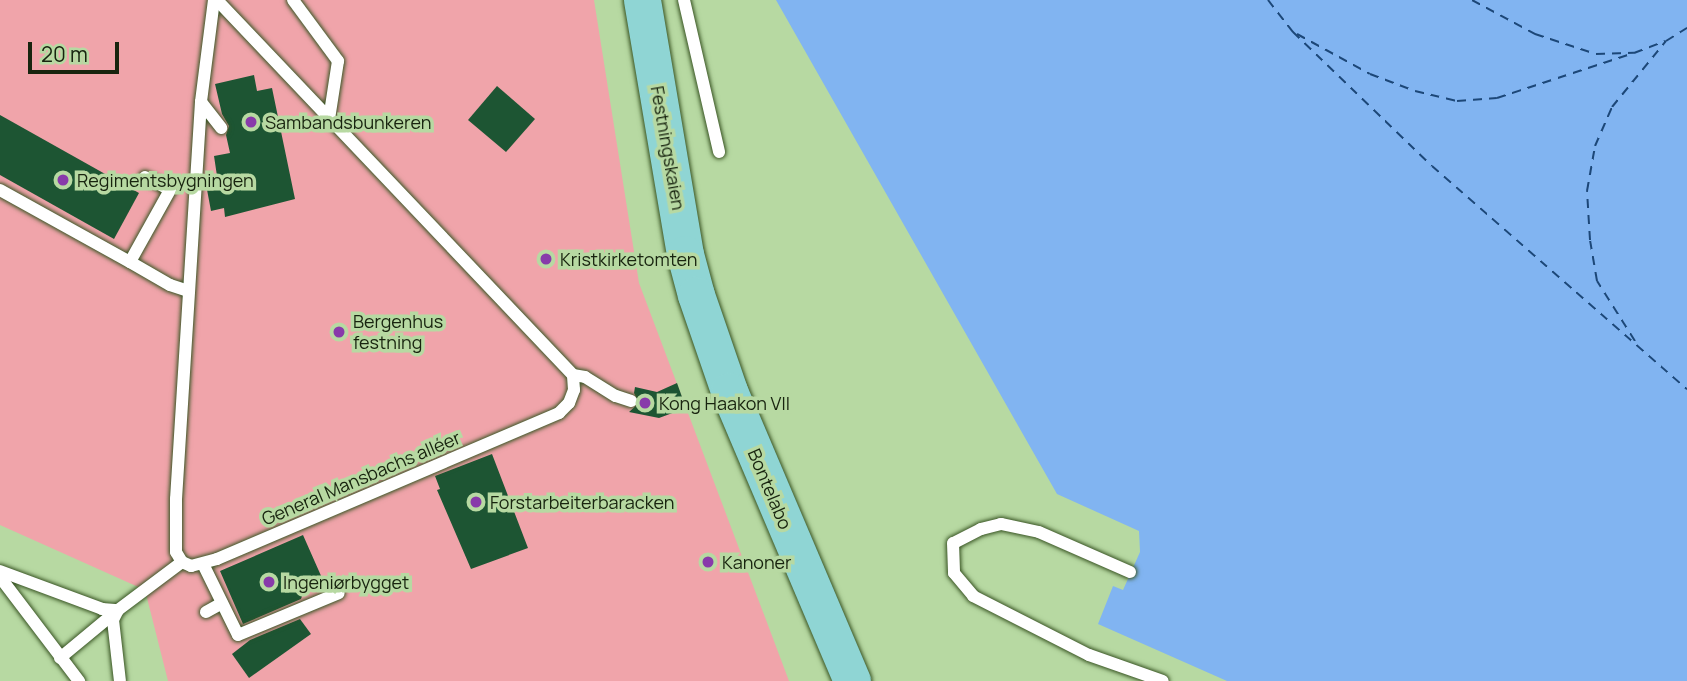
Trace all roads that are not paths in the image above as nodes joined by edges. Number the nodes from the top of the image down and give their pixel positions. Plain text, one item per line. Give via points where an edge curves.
1 (216, 0) edge
2 (293, 0) edge
3 (642, 0) edge
4 (684, 0) edge
5 (201, 102) junction
6 (329, 119) junction
7 (221, 128) dead end
8 (719, 152) dead end
9 (145, 177) dead end
10 (0, 190) edge
11 (130, 262) junction
12 (189, 291) junction
13 (696, 295) joint
14 (573, 375) junction
15 (631, 401) dead end
16 (182, 562) junction
17 (203, 564) junction
18 (0, 571) edge
19 (1130, 572) dead end
20 (0, 577) edge
21 (339, 593) dead end
22 (222, 603) junction
23 (118, 610) junction
24 (206, 612) dead end
25 (60, 658) junction
26 (79, 681) edge
27 (120, 681) edge
28 (852, 681) edge
29 (1163, 681) edge

1 - 5 lane
1 - 6 lane
2 - 6 lane via 338,61
3 - 13 main road, Festningskaien
4 - 8 lane
5 - 7 lane
5 - 12 lane
6 - 14 lane
9 - 11 lane via 170,190
10 - 11 lane
11 - 12 lane
12 - 16 lane via 176,499 176,552
13 - 28 main road, Bontelabo via 729,391
14 - 15 lane
14 - 17 lane, General Mansbachs alléer via 572,397 559,412
16 - 17 lane, General Mansbachs alléer
16 - 23 lane
17 - 22 lane
18 - 23 lane via 102,609
19 - 29 lane via 1039,532 1001,524 953,543 954,573 973,596 1089,655
20 - 25 lane
21 - 22 lane via 240,641
22 - 24 lane
23 - 25 lane
23 - 27 lane via 113,620
25 - 26 lane

